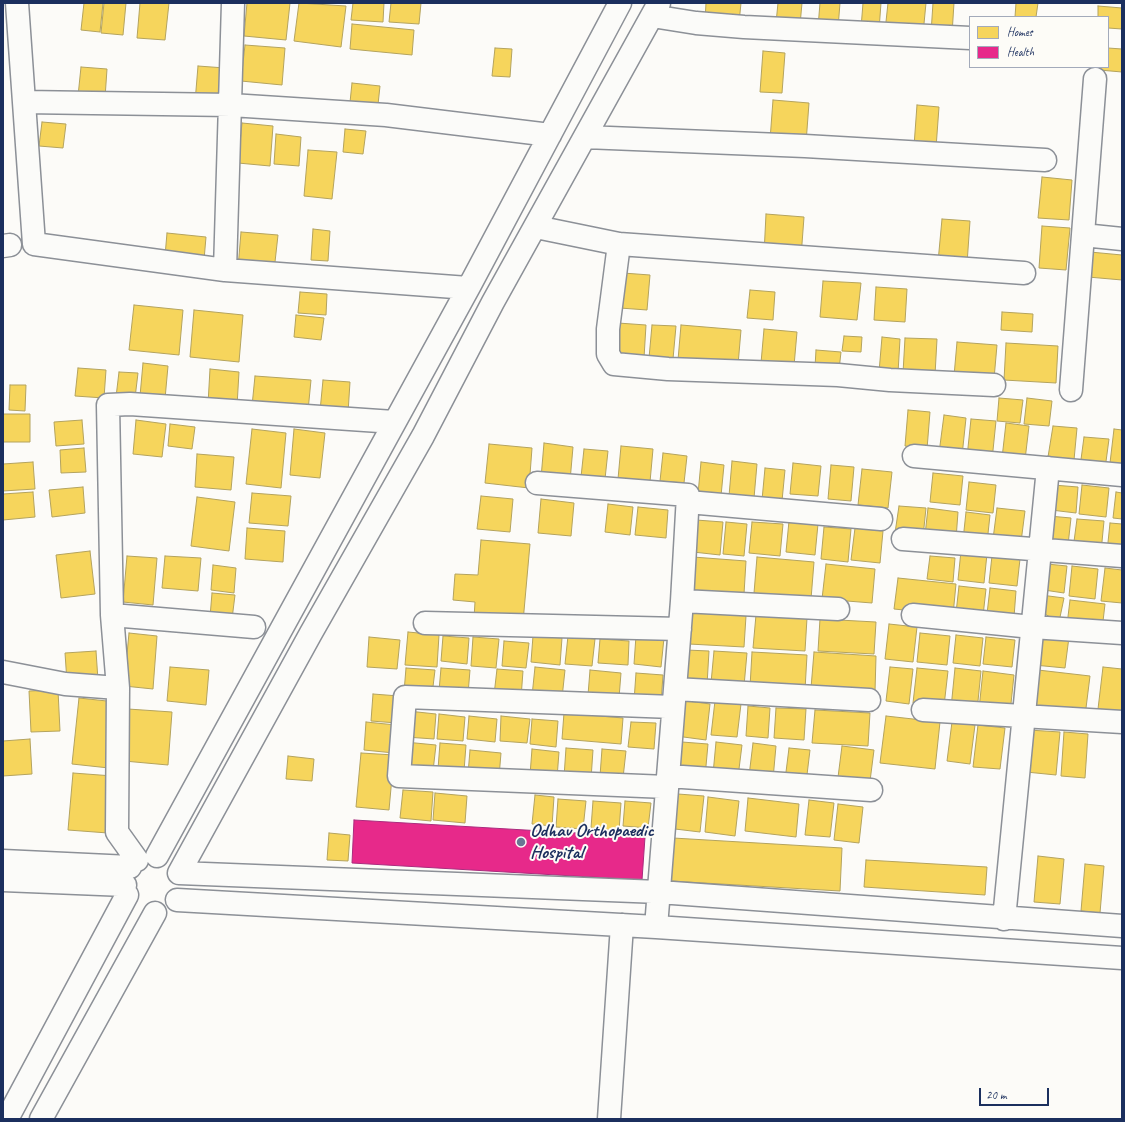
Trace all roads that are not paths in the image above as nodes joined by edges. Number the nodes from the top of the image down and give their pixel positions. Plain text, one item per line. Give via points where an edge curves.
1 (17, 3) edge
2 (233, 3) edge
3 (620, 3) edge
4 (655, 10) edge
5 (969, 38) edge
6 (1095, 79) dead end
7 (24, 102) junction
8 (231, 105) junction
9 (550, 135) junction
10 (585, 137) junction
11 (1045, 160) dead end
12 (536, 227) junction
13 (1082, 235) junction
14 (1122, 239) edge
15 (619, 244) junction
16 (225, 270) junction
17 (1024, 273) dead end
18 (468, 288) junction
19 (994, 385) dead end
20 (1071, 390) dead end
21 (394, 422) junction
22 (914, 456) dead end
23 (1048, 468) junction
24 (1122, 475) edge
25 (537, 483) dead end
26 (688, 502) junction
27 (881, 519) dead end
28 (903, 539) dead end
29 (1039, 550) junction
30 (1122, 556) edge
31 (682, 601) junction
32 (838, 609) dead end
33 (112, 615) junction
34 (913, 615) dead end
35 (425, 623) dead end
36 (254, 627) dead end
37 (1032, 627) junction
38 (680, 629) junction
39 (1122, 633) edge
40 (3, 672) edge
41 (118, 688) junction
42 (674, 698) junction
43 (869, 700) dead end
44 (923, 710) dead end
45 (1023, 717) junction
46 (1122, 722) edge
47 (668, 782) junction
48 (871, 790) dead end
49 (3, 861) edge
50 (135, 873) junction
51 (179, 873) junction
52 (3, 880) edge
53 (659, 892) junction
54 (177, 900) junction
55 (155, 913) junction
56 (1004, 919) junction
57 (622, 925) junction
58 (1122, 926) edge
59 (656, 927) junction
60 (1122, 958) edge
61 (7, 1119) edge
62 (41, 1119) edge
63 (609, 1119) edge

1 - 7 street
2 - 8 street
3 - 9 street
4 - 5 street via 696,23
4 - 10 street
6 - 13 street
7 - 8 street
7 - 16 street via 34,244
8 - 9 street via 386,115
8 - 16 street
9 - 18 street
10 - 11 street
10 - 12 street
12 - 15 street
12 - 51 street via 493,302 423,436
13 - 14 street
13 - 20 street
15 - 17 street
15 - 19 street via 608,329 608,354 614,364 668,369 838,375
16 - 18 street
18 - 21 street
21 - 33 street via 130,404 108,405
21 - 50 street
22 - 23 street
23 - 24 street
23 - 29 street
25 - 26 street via 688,495
26 - 27 street
26 - 31 street
28 - 29 street
29 - 30 street
29 - 37 street
31 - 32 street
31 - 38 street
33 - 36 street
33 - 41 street
34 - 37 street
35 - 38 street
37 - 39 street
37 - 45 street
38 - 42 street
40 - 41 street via 65,684
41 - 50 street via 117,832
42 - 43 street
42 - 47 street
42 - 47 street via 405,697 399,776
44 - 45 street
45 - 46 street
45 - 56 street
47 - 48 street
47 - 53 street
49 - 50 street
50 - 51 street via 166,859
50 - 52 street
50 - 55 street via 138,908
50 - 61 street
51 - 53 street
51 - 54 street via 181,891
53 - 56 street
53 - 59 street
54 - 55 street via 172,906
54 - 57 street
55 - 62 street
56 - 58 street
57 - 59 street
57 - 63 street
59 - 60 street

